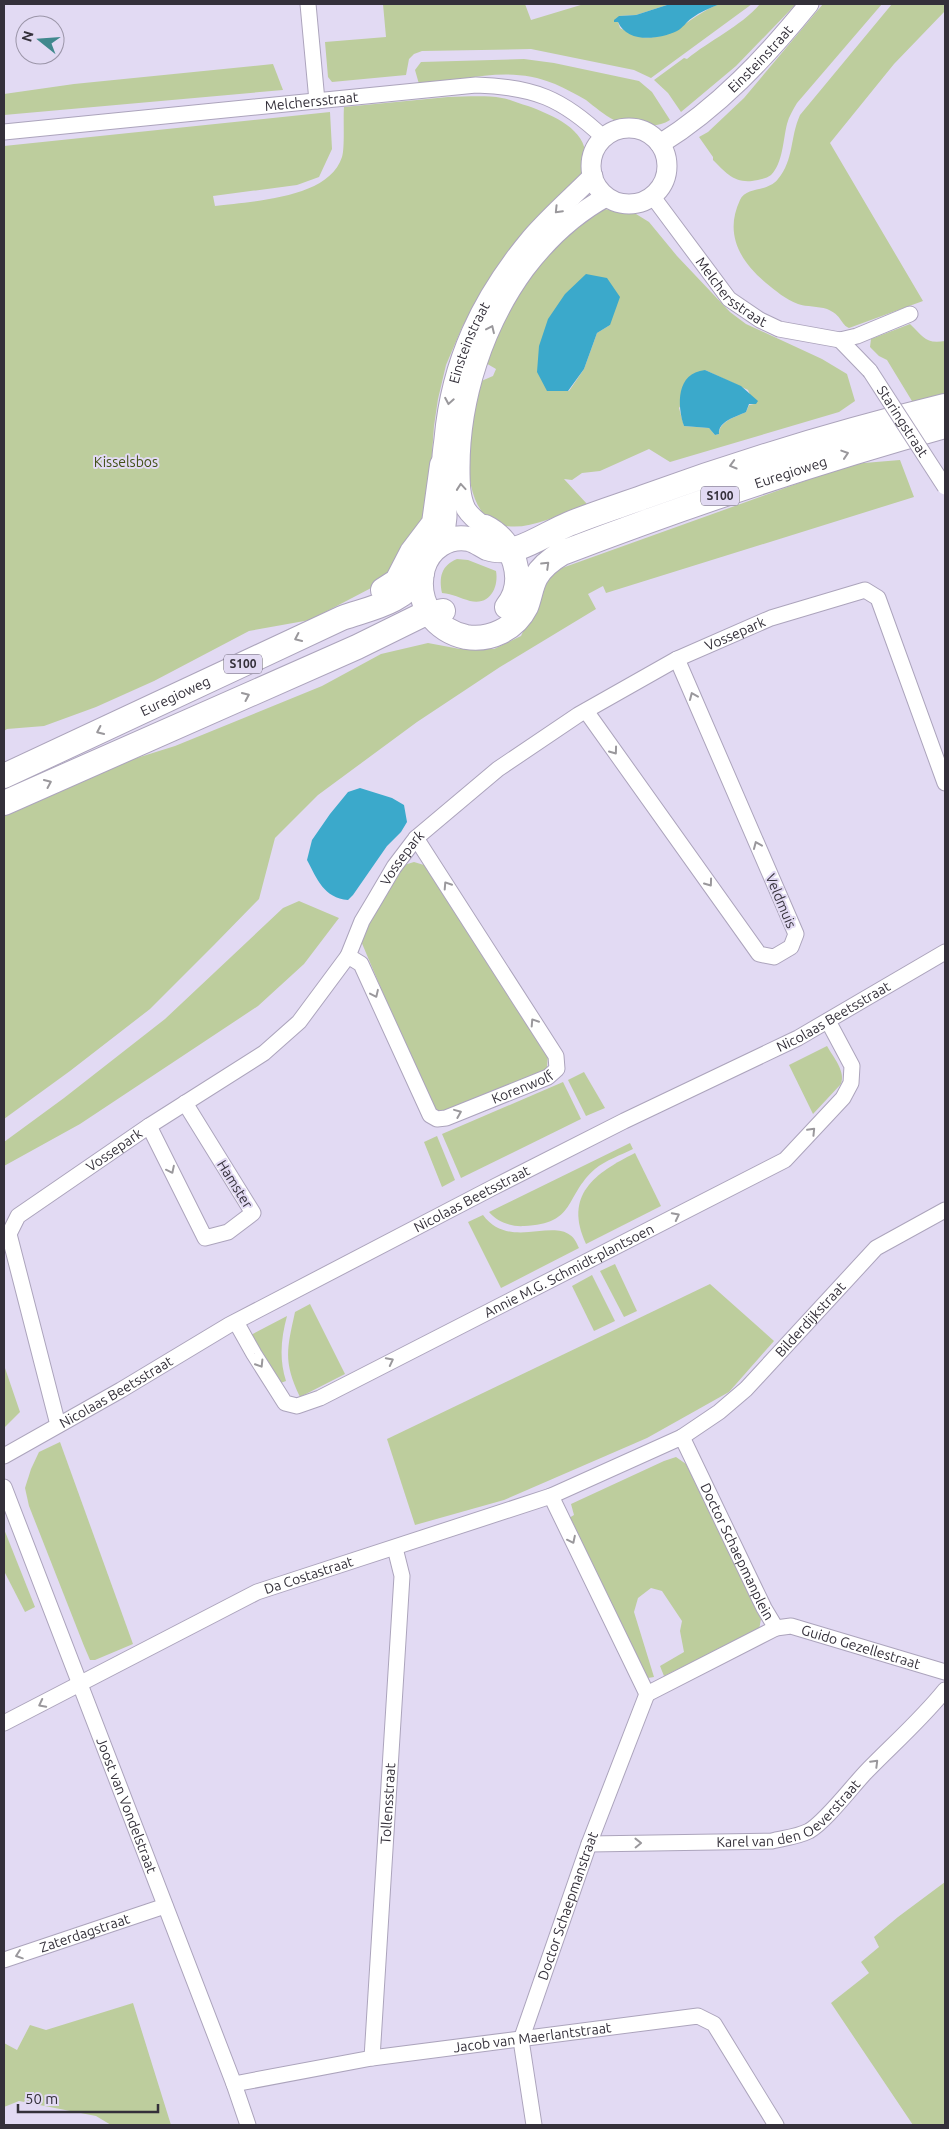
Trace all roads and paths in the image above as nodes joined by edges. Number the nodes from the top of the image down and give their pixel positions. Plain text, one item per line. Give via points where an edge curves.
1 (308, 4) edge
2 (809, 4) edge
3 (317, 101) junction
4 (4, 132) edge
5 (604, 138) junction
6 (660, 144) junction
7 (592, 176) junction
8 (606, 197) junction
9 (653, 198) junction
10 (910, 314) dead end
11 (840, 340) junction
12 (945, 406) edge
13 (945, 426) edge
14 (442, 466) junction
15 (945, 487) edge
16 (498, 538) junction
17 (438, 546) junction
18 (422, 573) junction
19 (342, 618) junction
20 (436, 620) junction
21 (677, 659) junction
22 (586, 711) junction
23 (4, 776) edge
24 (945, 783) edge
25 (4, 803) edge
26 (416, 838) junction
27 (945, 952) edge
28 (348, 956) junction
29 (828, 1021) junction
30 (185, 1103) junction
31 (149, 1126) junction
32 (945, 1210) edge
33 (236, 1322) junction
34 (58, 1425) junction
35 (682, 1437) junction
36 (4, 1456) edge
37 (4, 1487) edge
38 (550, 1496) junction
39 (395, 1548) junction
40 (776, 1628) junction
41 (945, 1672) edge
42 (80, 1685) junction
43 (945, 1690) edge
44 (647, 1694) junction
45 (4, 1723) edge
46 (589, 1844) junction
47 (165, 1906) junction
48 (4, 1960) edge
49 (521, 2040) junction
50 (372, 2058) junction
51 (234, 2084) junction
52 (248, 2125) edge
53 (534, 2125) edge
54 (776, 2125) edge

1 - 3 street
2 - 6 street, Einsteinstraat via 730,89 687,126
3 - 4 street, Melchersstraat
3 - 5 street, Melchersstraat via 476,85 513,88 550,98 565,106
5 - 6 street via 615,131 633,129 651,136
5 - 7 street via 593,157
6 - 9 street via 667,166 665,177
7 - 8 street
7 -> 14 street, Einsteinstraat via 530,239 471,331 453,380
8 - 9 street via 631,204
16 -> 8 street, Einsteinstraat via 474,519 462,499 460,476 470,387 503,305 526,269 584,209
9 - 11 street, Melchersstraat via 730,300 779,329
10 - 11 street, Melchersstraat
11 - 15 street, Staringstraat, bridge via 870,371
12 -> 16 main road, Euregioweg / S100 via 858,427 715,471 568,524 518,548
20 -> 13 main road, Euregioweg / S100 via 460,636 489,636 514,623 525,608 540,571 562,553 768,480
14 - 17 street, Einsteinstraat via 448,513 445,534
14 - 19 main road via 434,523 412,552 397,582
16 - 17 main road via 494,550 463,538
16 - 20 main road, Euregioweg via 515,565 518,581 516,592 505,609 492,618 477,622 457,619 448,612 440,611
17 - 18 main road, Euregioweg via 425,563
18 - 19 main road, Euregioweg / S100 via 409,590 393,600
18 - 20 main road via 421,590
19 -> 23 main road, Euregioweg / S100
25 -> 20 main road, Euregioweg / S100 via 357,647 430,626
21 - 22 street, Vossepark
22 -> 21 street, Veldmuis via 759,954 774,957 791,947 796,934
21 - 24 street, Vossepark via 770,618 865,590 878,598
22 - 26 street, Vossepark via 498,769
26 - 28 street, Vossepark via 394,867 362,921
28 -> 26 street, Korenwolf via 361,964 430,1115 437,1119 548,1077 557,1069 556,1056
27 - 29 street, Nicolaas Beetsstraat
28 - 30 street, Vossepark via 299,1022 264,1053
29 - 33 street, Nicolaas Beetsstraat via 492,1188
33 -> 29 street, Annie M.G. Schmidt-plantsoen via 285,1403 297,1406 320,1398 785,1160 843,1098 851,1083 852,1066
30 - 31 street, Vossepark
31 -> 30 street, Hamster via 205,1238 228,1232 253,1213
31 - 34 street, Vossepark via 18,1216 9,1234
32 - 35 street, Bilderdijkstraat via 876,1248 746,1389
33 - 34 street, Nicolaas Beetsstraat
34 - 36 street, Nicolaas Beetsstraat
35 - 38 street
35 - 40 street, Doctor Schaepmanplein
37 - 42 street, Joost van Vondelstraat
38 - 39 street, Da Costastraat
38 -> 44 street
39 - 42 street, Da Costastraat via 257,1592
39 - 50 street, Tollensstraat via 402,1576
40 - 41 street, Guido Gezellestraat via 791,1626
40 - 44 street, Doctor Schaepmanplein
42 -> 45 street, Da Costastraat
42 - 47 street, Joost van Vondelstraat
46 -> 43 street, Karel van den Oeverstraat via 772,1840 798,1836 810,1830
44 - 46 street, Doctor Schaepmanstraat
46 - 49 street, Doctor Schaepmanstraat
47 -> 48 street, Zaterdagstraat
47 - 51 street, Joost van Vondelstraat
49 - 50 street, Jacob van Maerlantstraat
49 - 53 street, Doctor Schaepmanstraat
49 - 54 street, Jacob van Maerlantstraat via 703,2018 714,2024
50 - 51 street, Jacob van Maerlantstraat
51 - 52 street, Joost van Vondelstraat

